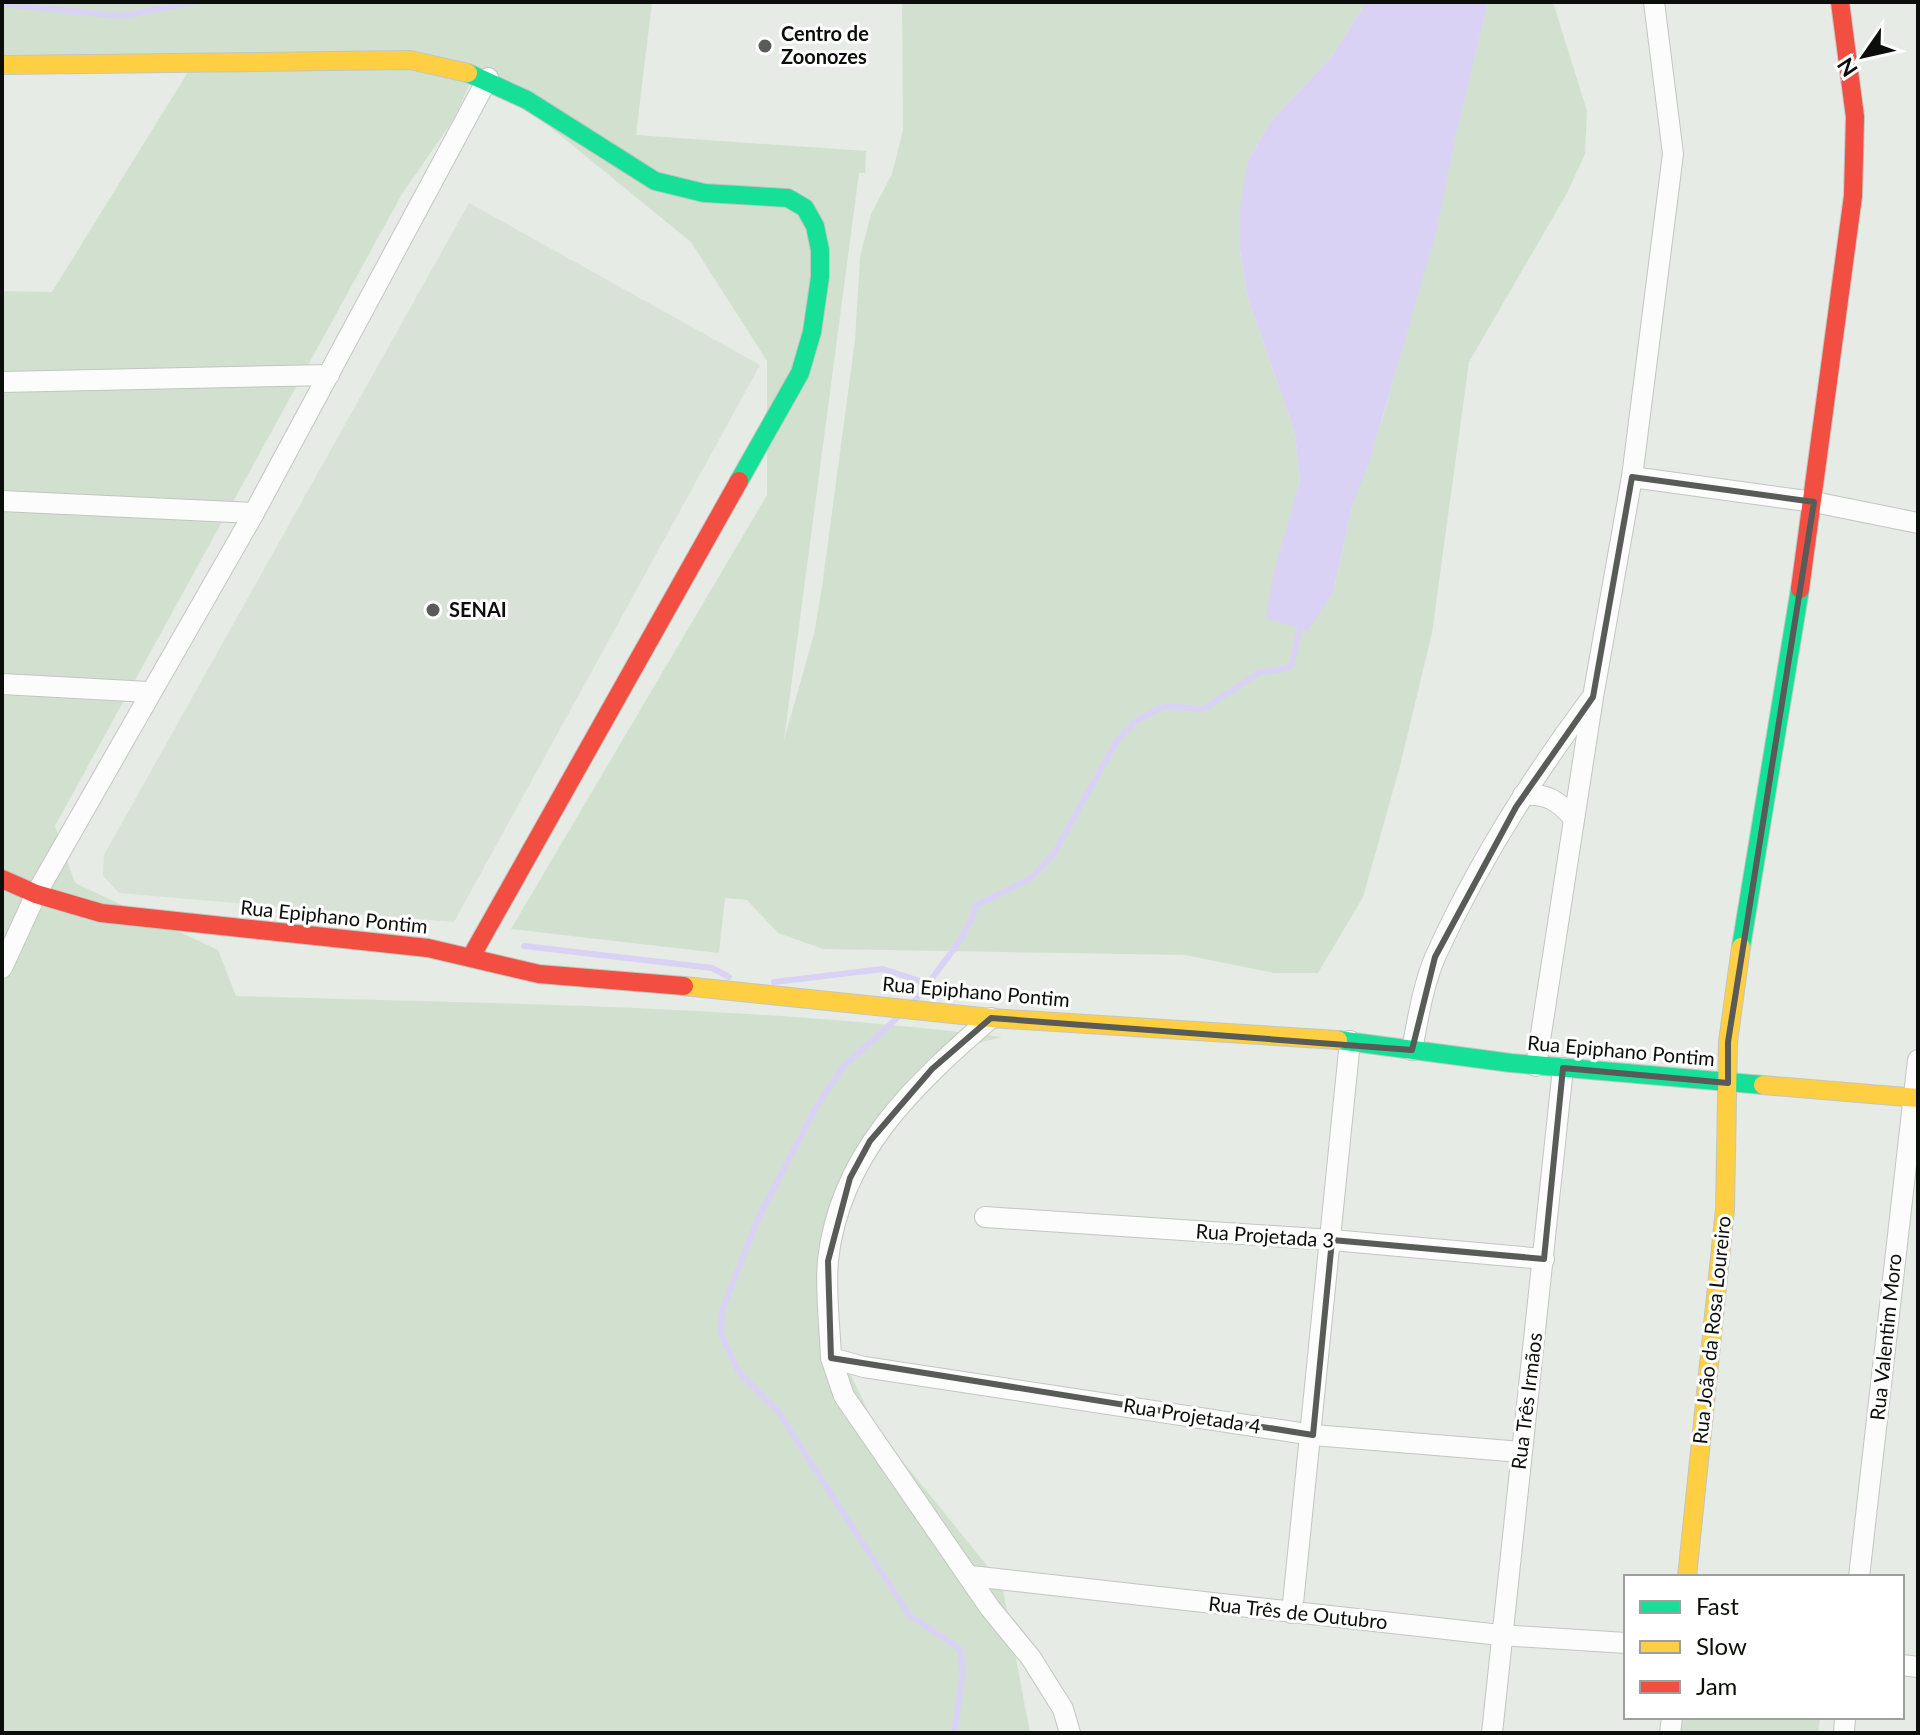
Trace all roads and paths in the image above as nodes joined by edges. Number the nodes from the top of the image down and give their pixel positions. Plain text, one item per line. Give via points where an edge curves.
1 (1654, 2) edge
2 (1840, 2) edge
3 (2, 65) edge
4 (488, 78) junction
5 (329, 375) junction
6 (2, 382) edge
7 (1632, 477) junction
8 (2, 501) edge
9 (1814, 502) junction
10 (254, 513) junction
11 (1918, 523) edge
12 (2, 684) edge
13 (149, 692) junction
14 (1593, 697) junction
15 (1523, 795) junction
16 (1574, 819) junction
17 (2, 879) edge
18 (36, 894) junction
19 (471, 957) junction
20 (2, 968) edge
21 (991, 1018) junction
22 (1350, 1041) junction
23 (1412, 1050) junction
24 (1918, 1060) edge
25 (1536, 1066) junction
26 (1563, 1068) junction
27 (1728, 1083) junction
28 (1915, 1098) edge
29 (985, 1217) dead end
30 (1332, 1240) junction
31 (1544, 1259) junction
32 (831, 1358) junction
33 (1313, 1435) junction
34 (1521, 1452) junction
35 (1687, 1575) edge
36 (1859, 1575) edge
37 (971, 1576) junction
38 (1292, 1613) junction
39 (1500, 1635) junction
40 (1624, 1643) edge
41 (1070, 1733) edge
42 (1492, 1733) edge

1 - 7 street via 1673,154
2 - 9 street, Rua João da Rosa Loureiro via 1855,117 1853,196
3 - 4 street via 410,60
4 - 5 street
4 - 19 street via 656,182 685,190 803,202 819,239 818,317 800,373
5 - 6 street
5 - 10 street
7 - 9 street
7 - 14 street
8 - 10 street
9 - 11 street
9 - 27 street, Rua João da Rosa Loureiro via 1733,996
10 - 13 street
12 - 13 street
13 - 18 street
14 - 15 street
14 - 16 street
15 - 16 street via 1553,799
15 - 23 street via 1435,957
16 - 25 street
17 - 18 street, Rua Epiphano Pontim
18 - 19 street, Rua Epiphano Pontim via 101,913
18 - 20 street
19 - 21 street, Rua Epiphano Pontim via 539,974
21 - 22 street, Rua Epiphano Pontim
21 - 32 street via 922,1081 870,1141 850,1178 828,1261
22 - 23 street, Rua Epiphano Pontim
22 - 30 street
23 - 25 street, Rua Epiphano Pontim
24 - 28 street, Rua Valentim Moro
25 - 26 street, Rua Epiphano Pontim
26 - 27 street, Rua Epiphano Pontim
26 - 31 street, Rua Três Irmãos
27 - 28 street, Rua Epiphano Pontim
27 - 35 street, Rua João da Rosa Loureiro via 1725,1209
28 - 36 street, Rua Valentim Moro
29 - 30 street, Rua Projetada 3
30 - 31 street, Rua Projetada 3
30 - 33 street
31 - 34 street, Rua Três Irmãos
32 - 33 street, Rua Projetada 4
32 - 37 street via 844,1396
33 - 34 street, Rua Projetada 4
33 - 38 street
34 - 39 street, Rua Três Irmãos
37 - 38 street, Rua Três de Outubro
37 - 41 street via 1053,1692
38 - 39 street, Rua Três de Outubro
39 - 40 street, Rua Três de Outubro
39 - 42 street, Rua Três Irmãos

